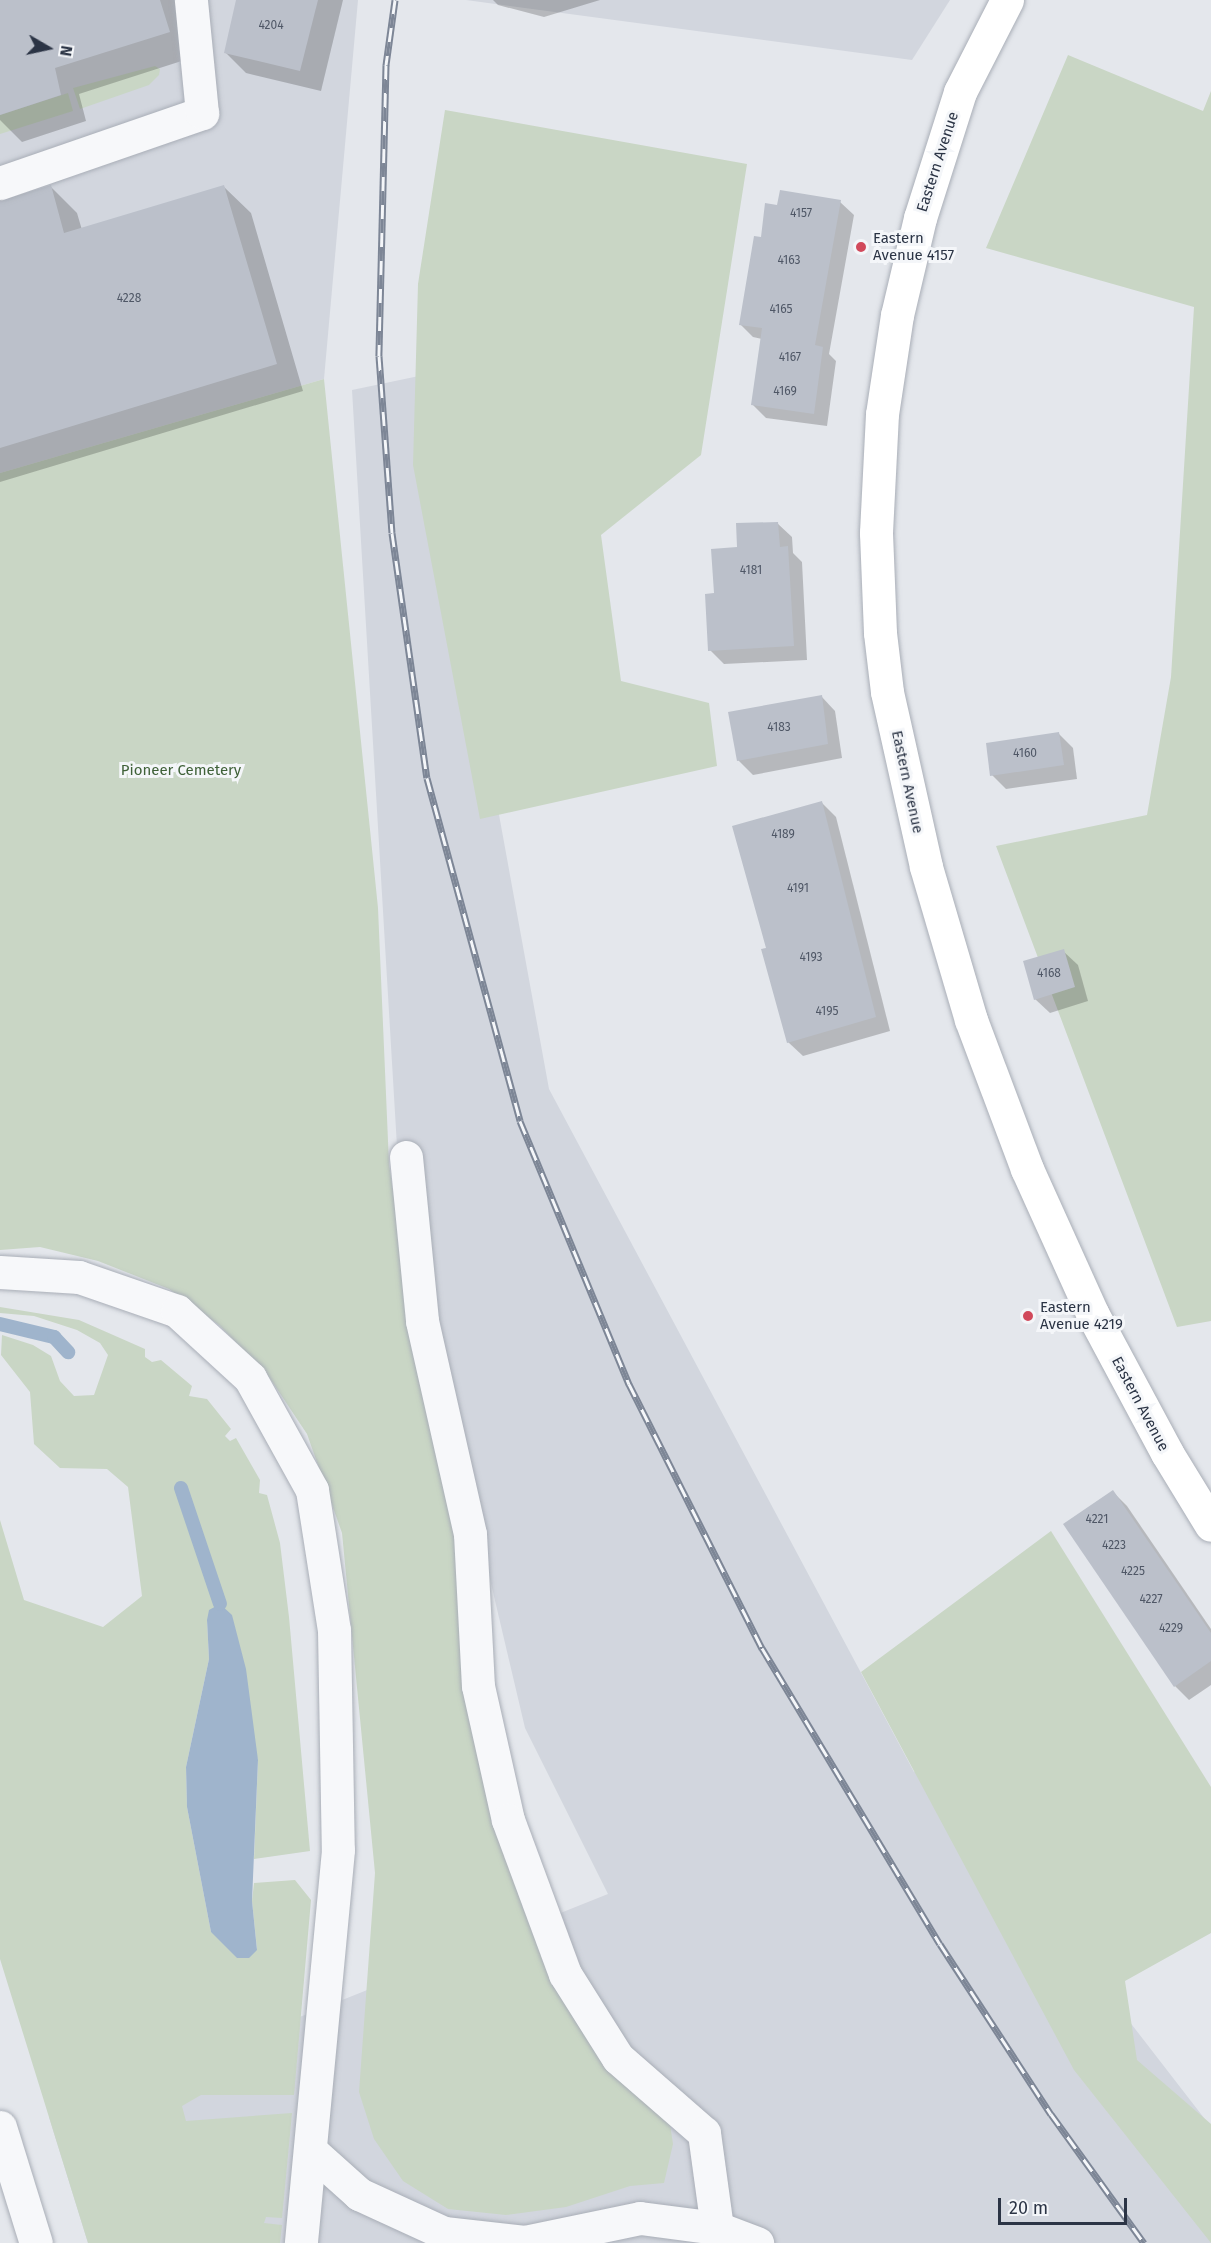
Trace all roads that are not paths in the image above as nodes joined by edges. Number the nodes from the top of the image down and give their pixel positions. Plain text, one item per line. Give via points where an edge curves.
1 (190, 0) edge
2 (1007, 0) edge
3 (0, 183) edge
4 (406, 1157) dead end
5 (0, 1272) edge
6 (1211, 1525) edge
7 (1, 2133) edge
8 (309, 2150) junction
9 (717, 2228) junction
10 (437, 2238) edge
11 (36, 2243) edge
12 (301, 2243) edge
13 (757, 2243) edge

1 - 3 street via 202,112
2 - 6 main road, Eastern Avenue via 960,92 920,218 897,315 882,414 876,533 887,692 926,867 971,1020 1027,1169 1092,1313 1167,1453
4 - 9 street via 422,1321 470,1534 478,1686 508,1820 570,1983 618,2058 704,2133
5 - 8 street via 79,1277 177,1311 250,1378 312,1490 334,1630 338,1850
7 - 11 street
8 - 10 street via 359,2194
8 - 12 street
9 - 10 street via 640,2218 525,2242
9 - 13 street

